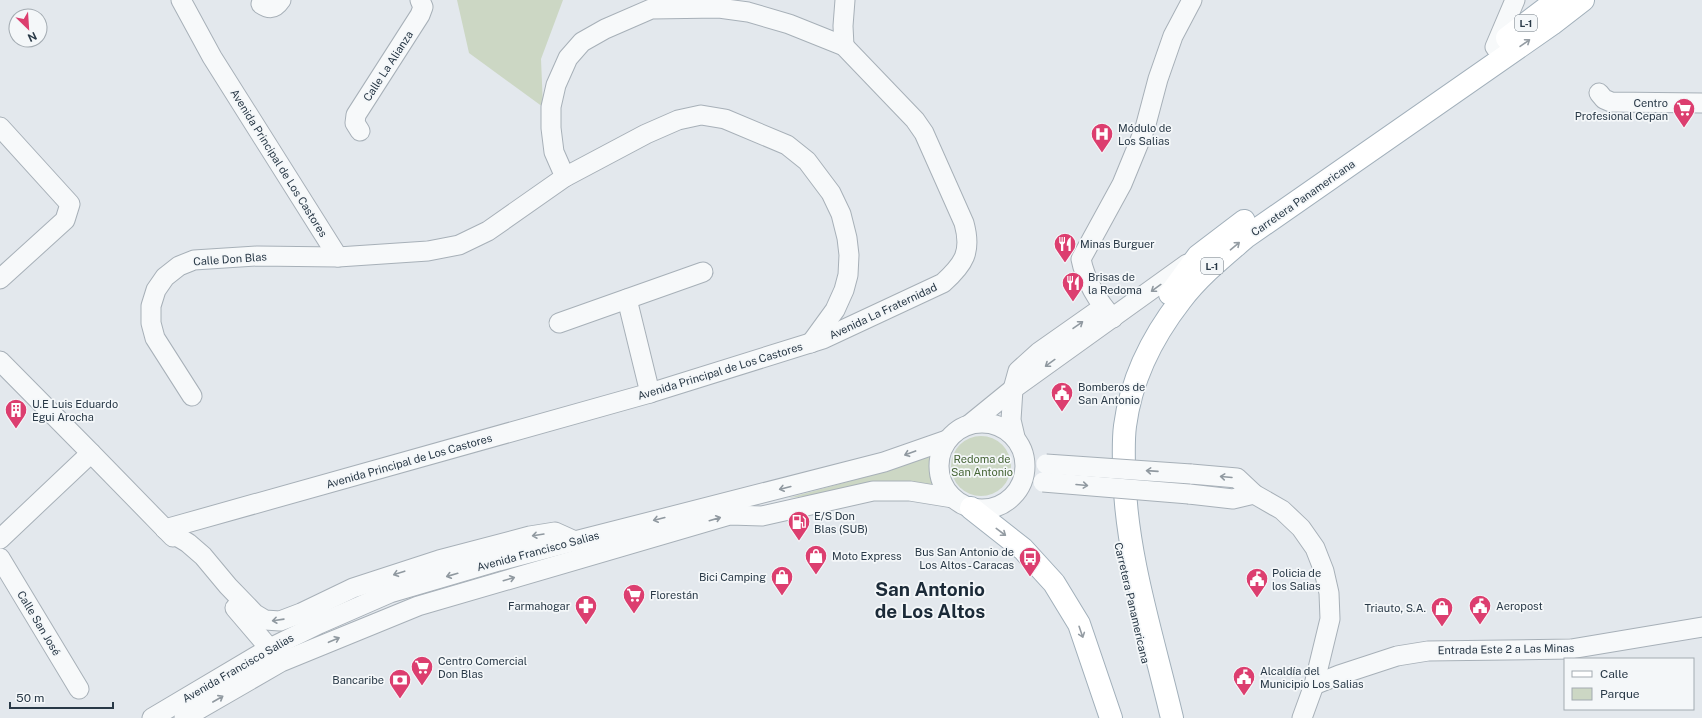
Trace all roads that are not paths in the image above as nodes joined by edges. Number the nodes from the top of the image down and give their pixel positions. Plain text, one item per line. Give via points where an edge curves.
1 (181, 0) edge
2 (281, 0) edge
3 (420, 0) edge
4 (844, 0) edge
5 (1192, 0) edge
6 (1515, 0) edge
7 (1557, 0) edge
8 (1583, 0) edge
9 (261, 4) dead end
10 (653, 4) edge
11 (844, 46) junction
12 (1495, 47) junction
13 (1599, 93) dead end
14 (1702, 103) edge
15 (0, 127) edge
16 (360, 131) dead end
17 (565, 177) junction
18 (1198, 256) junction
19 (338, 257) junction
20 (703, 272) dead end
21 (0, 279) edge
22 (627, 299) junction
23 (1108, 312) junction
24 (559, 323) dead end
25 (811, 343) junction
26 (0, 361) edge
27 (1013, 389) junction
28 (650, 393) junction
29 (192, 396) dead end
30 (970, 424) junction
31 (1015, 437) junction
32 (947, 440) junction
33 (91, 453) junction
34 (1025, 458) junction
35 (1044, 473) junction
36 (1017, 491) junction
37 (1254, 494) junction
38 (962, 503) junction
39 (165, 529) junction
40 (0, 539) edge
41 (575, 541) junction
42 (0, 558) edge
43 (1702, 627) edge
44 (270, 648) junction
45 (281, 662) junction
46 (1314, 685) junction
47 (79, 689) dead end
48 (1166, 692) junction
49 (152, 718) edge
50 (184, 718) edge
51 (1111, 718) edge
52 (1158, 718) edge
53 (1172, 718) edge
54 (1180, 718) edge
55 (1302, 718) edge

1 - 19 street, Avenida Principal de Los Castores via 212,57
2 - 9 street via 273,8
3 - 16 street, Calle La Alianza via 423,7 420,15 356,115 355,123
4 - 11 street
5 - 23 street via 1173,36 1145,128 1122,184 1081,258 1083,269
6 - 12 street
7 - 12 main road, Carretera Panamericana / L-1
48 -> 8 main road, Carretera Panamericana / L-1 via 1132,554 1125,503 1124,454 1125,426 1132,394 1142,362 1162,328 1181,299 1246,237
10 - 11 street, Avenida La Fraternidad via 748,12 789,24
10 - 17 street, Avenida La Fraternidad via 582,42 568,58 556,85 551,106 554,152
11 - 25 street, Avenida La Fraternidad via 915,120 924,134 964,223 968,238 966,255 956,271 943,283 823,340
12 - 18 main road, Carretera Panamericana / L-1 via 1237,226
13 - 14 street via 1611,102
15 - 21 street via 70,204 65,220
17 - 19 street, Avenida Principal de Los Castores via 488,230 459,245 428,251
17 - 25 street, Avenida Principal de Los Castores via 646,134 678,120 701,116 725,119 787,146 807,161 831,193 841,214 847,238 848,275 844,290 836,310
18 -> 23 street
18 - 52 main road, Carretera Panamericana / L-1 via 1171,293 1132,356 1119,390 1110,447 1109,497 1119,553
19 - 29 street, Calle Don Blas via 257,256 194,260 179,266 165,277 156,290 151,306 151,323 155,338
20 - 22 street
22 - 24 street
22 - 28 street
23 - 27 street
25 - 28 street, Avenida Principal de Los Castores
26 - 33 street
27 - 30 street
27 - 31 street via 1011,420
28 - 39 street, Avenida Principal de Los Castores
30 - 31 street via 986,422 1002,427
30 - 32 street via 957,430
31 - 34 street
32 - 38 street via 938,464 940,477 945,488
32 -> 41 street, Avenida Francisco Salias via 884,462
33 - 39 street
33 - 40 street
34 - 35 street
34 - 36 street via 1024,475
35 - 36 street
35 -> 37 street, bridge via 1234,499
37 -> 35 street, bridge via 1237,478 1191,474
36 - 38 street via 1004,503 988,508
37 - 46 street via 1282,510 1301,528 1315,548 1324,571 1329,593 1330,619
45 -> 38 street, Avenida Francisco Salias via 418,606 730,515 762,516 873,491 910,491
38 -> 51 main road via 1023,549 1054,583 1078,624
41 -> 39 street via 554,532 439,560 353,588 280,621 264,620 255,614 203,556
39 - 44 street
41 -> 44 street, Avenida Francisco Salias via 390,593
42 - 47 street, Calle San José
43 - 46 street, Entrada Este 2 a Las Minas via 1571,649 1428,651 1397,656 1339,674
44 - 45 street
44 - 49 street, Avenida Francisco Salias
50 -> 45 street, Avenida Francisco Salias
46 - 55 street
48 - 53 main road, Carretera Panamericana / L-1
48 - 54 main road, L-1

